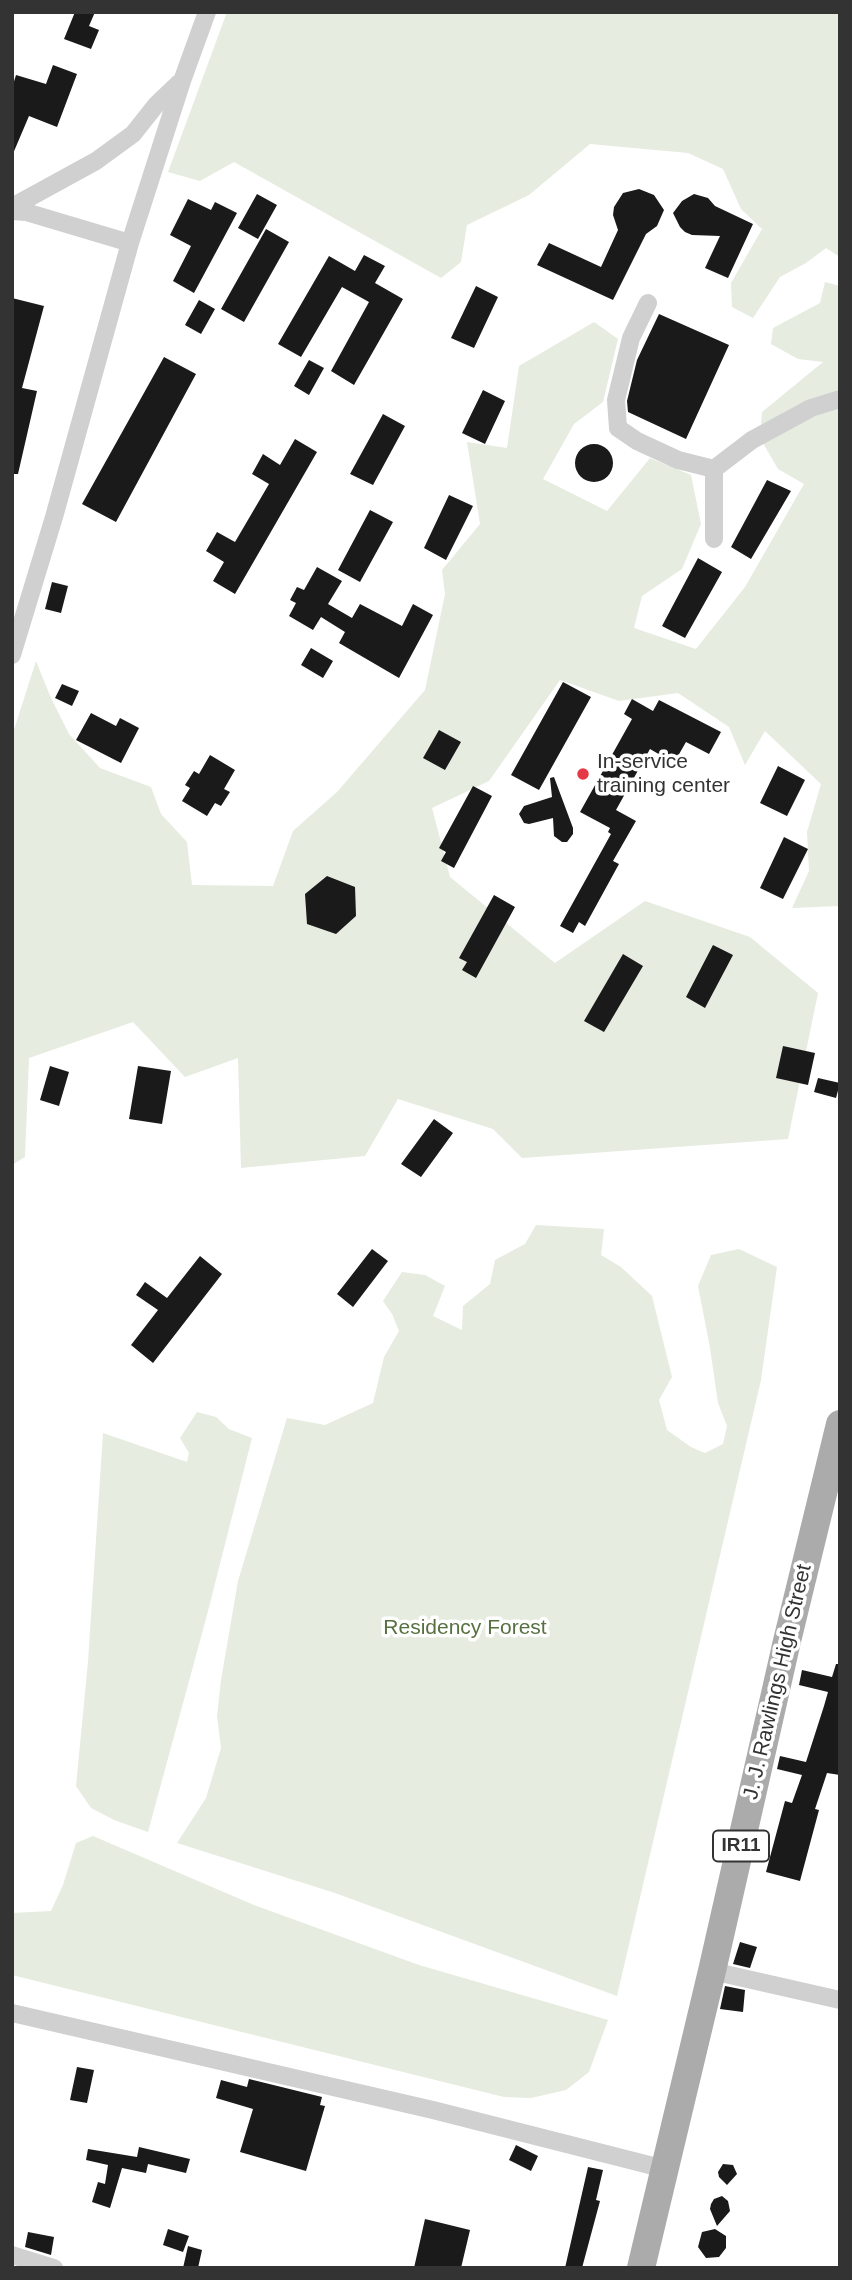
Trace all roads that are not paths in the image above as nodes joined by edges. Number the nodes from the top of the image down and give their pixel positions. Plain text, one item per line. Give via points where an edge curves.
1 (207, 12) edge
2 (182, 81) junction
3 (12, 209) edge
4 (130, 243) junction
5 (648, 303) dead end
6 (840, 399) edge
7 (714, 469) junction
8 (714, 539) dead end
9 (12, 655) edge
10 (840, 1424) edge
11 (712, 1971) junction
12 (840, 2000) edge
13 (12, 2013) edge
14 (665, 2169) junction
15 (12, 2255) edge
16 (54, 2268) edge
17 (641, 2268) edge

1 - 2 street
2 - 3 street via 133,134
2 - 4 street
3 - 4 street
4 - 9 street
5 - 7 street via 631,338 618,390 618,428 678,460
6 - 7 street via 811,408 752,440
7 - 8 street
10 - 11 main road, J. J. Rawlings High Street / IR11
11 - 12 street
11 - 14 main road, J. J. Rawlings High Street / IR11
13 - 14 street
14 - 17 main road, J. J. Rawlings High Street / IR11
15 - 16 street

